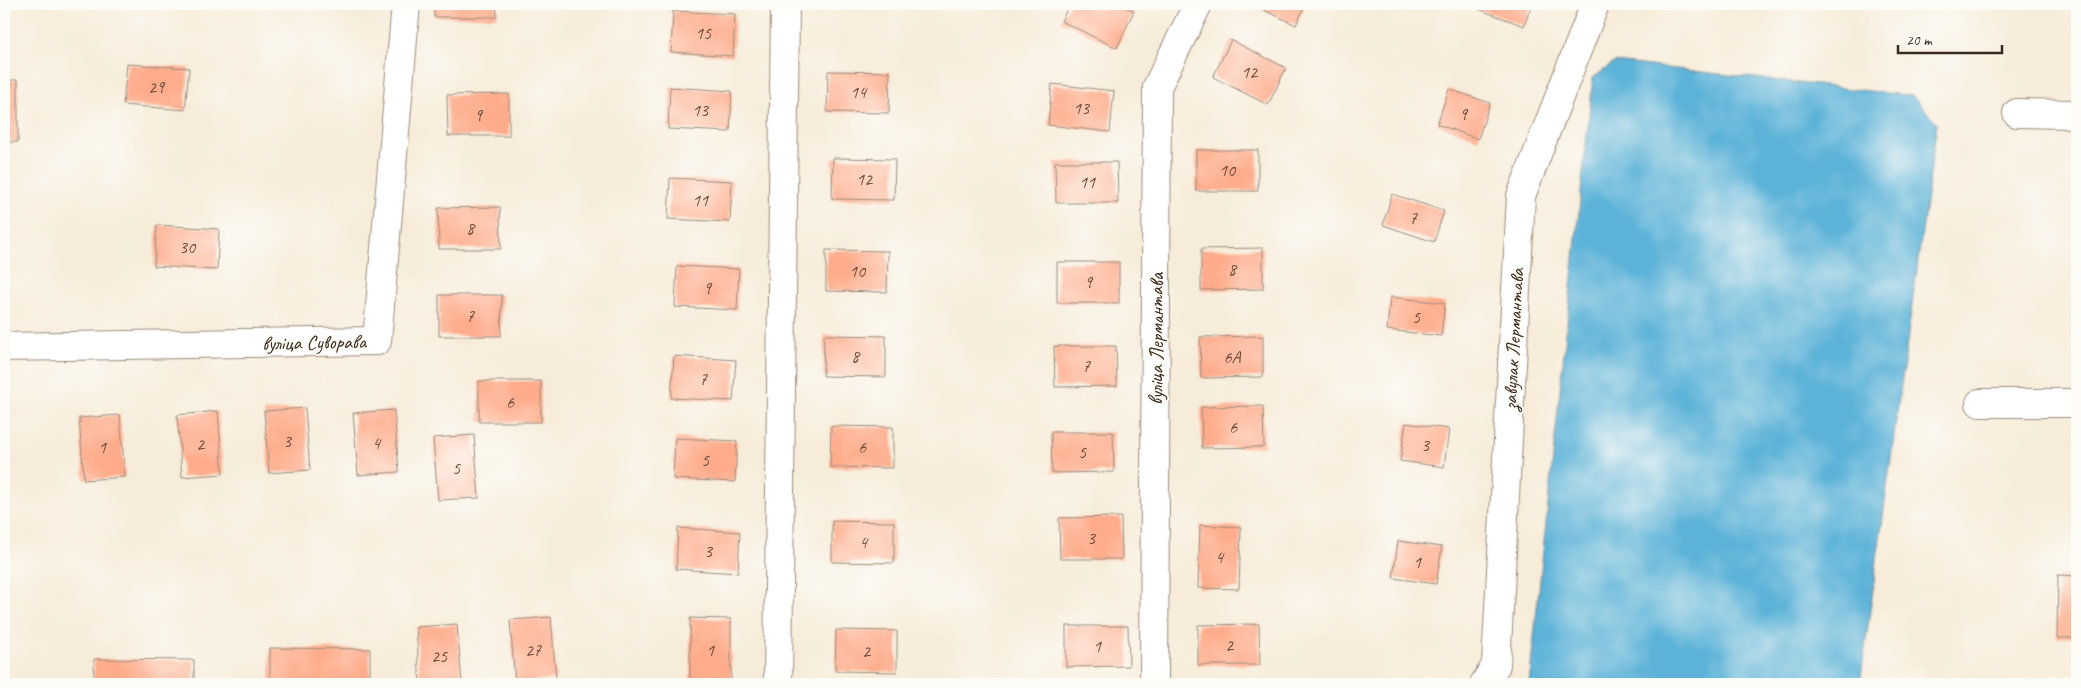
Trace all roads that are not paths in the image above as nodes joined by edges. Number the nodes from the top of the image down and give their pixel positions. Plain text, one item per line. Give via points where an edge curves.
1 (406, 4) edge
2 (785, 4) edge
3 (1198, 4) edge
4 (1595, 4) edge
5 (2017, 113) dead end
6 (2077, 114) edge
7 (4, 347) edge
8 (2077, 403) edge
9 (1980, 404) dead end
10 (778, 684) edge
11 (1154, 684) edge
12 (1484, 684) edge

1 - 7 street, вуліца Суворава via 377,341
2 - 10 street
3 - 11 street, вуліца Лермантава via 1157,87
4 - 12 street, завулак Лермантава via 1521,196 1496,665
5 - 6 street
8 - 9 street

